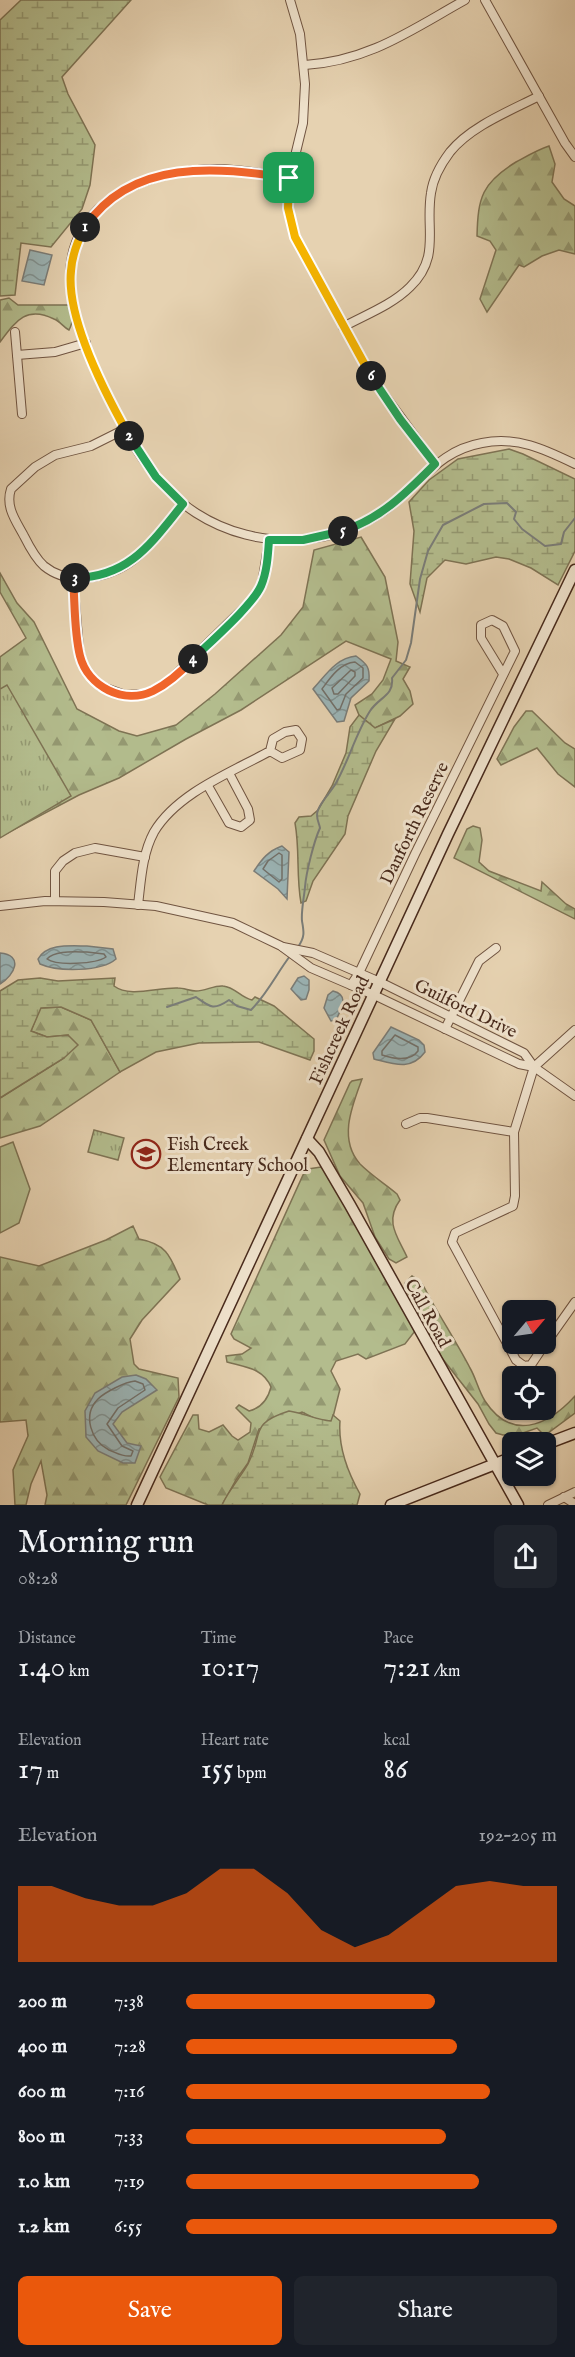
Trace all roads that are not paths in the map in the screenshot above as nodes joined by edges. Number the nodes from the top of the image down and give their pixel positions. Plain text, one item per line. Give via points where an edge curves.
1 (290, 0) edge
2 (465, 0) edge
3 (485, 0) edge
4 (305, 65) junction
5 (538, 96) junction
6 (575, 157) edge
7 (289, 178) junction
8 (343, 327) junction
9 (15, 332) dead end
10 (86, 343) junction
11 (16, 355) junction
12 (22, 414) dead end
13 (125, 429) junction
14 (435, 464) junction
15 (575, 464) edge
16 (183, 504) junction
17 (269, 540) junction
18 (575, 571) edge
19 (73, 578) junction
20 (503, 674) junction
21 (270, 751) dead end
22 (230, 774) junction
23 (208, 786) junction
24 (145, 857) junction
25 (55, 901) junction
26 (138, 905) junction
27 (0, 906) edge
28 (496, 948) dead end
29 (298, 954) junction
30 (359, 973) junction
31 (380, 982) junction
32 (351, 985) junction
33 (374, 995) junction
34 (451, 1017) junction
35 (445, 1029) junction
36 (575, 1030) edge
37 (534, 1067) junction
38 (575, 1096) edge
39 (406, 1124) dead end
40 (514, 1132) junction
41 (307, 1139) junction
42 (575, 1302) edge
43 (556, 1330) edge
44 (502, 1336) edge
45 (513, 1354) edge
46 (539, 1354) edge
47 (575, 1433) edge
48 (556, 1440) edge
49 (502, 1461) edge
50 (495, 1464) junction
51 (575, 1492) edge
52 (564, 1497) dead end
53 (575, 1504) edge
54 (137, 1505) edge
55 (390, 1505) edge
56 (518, 1505) edge
57 (548, 1505) edge

1 - 4 street
2 - 4 street via 361,56
3 - 5 street
4 - 7 street via 303,123
5 - 6 street
5 - 8 street via 473,132 454,148 434,181 430,201 431,245 421,274 395,299
7 - 8 street via 288,208 295,237
7 - 10 street via 238,170 179,172 133,185 108,200 84,227 73,257 72,293
8 - 14 street via 386,399
9 - 11 street
10 - 11 street via 55,352
10 - 13 street
11 - 12 street
13 - 16 street via 156,477
13 - 19 street via 97,444 46,460 20,480 9,495 11,512 39,561 54,573
14 - 15 street via 474,445 505,441 530,444
14 - 17 street via 399,499 365,522 322,537
16 - 17 street via 228,530
16 - 19 street via 132,561 106,574
17 - 19 street via 262,584 251,601 178,674 139,695 107,690 85,669 79,649
18 - 31 main road, Fishcreek Road
20 - 20 street, Danforth Reserve via 515,651 502,626 492,620 481,625 481,638
20 - 30 street, Danforth Reserve
21 - 22 street
22 - 23 street
22 - 23 street via 248,809 250,820 241,827 229,823
23 - 24 street via 179,801 154,833
24 - 25 street via 95,848 75,853 55,871
24 - 26 street
25 - 26 street
25 - 27 street
26 - 29 street via 233,923
28 - 34 street via 479,961
29 - 30 street, Guilford Drive via 314,952
29 - 32 street, Guilford Drive via 311,968
30 - 31 street, Guilford Drive
30 - 32 street, Danforth Reserve
31 - 33 main road, Fishcreek Road
31 - 34 street, Guilford Drive
32 - 33 street, Guilford Drive
33 - 35 street, Guilford Drive
33 - 41 main road, Fishcreek Road
34 - 35 street
34 - 37 street, Guilford Drive via 524,1053
35 - 37 street, Guilford Drive via 519,1065
36 - 37 street
37 - 38 street, Guilford Drive
37 - 40 street
39 - 40 street via 427,1118
40 - 44 street via 513,1206 452,1237 453,1248
41 - 50 main road, Call Road via 319,1152
41 - 54 main road, Fishcreek Road
42 - 43 street
45 - 46 street via 520,1364 531,1365
47 - 48 main road
49 - 50 main road
50 - 55 main road
50 - 56 main road, Call Road
51 - 57 street
52 - 53 street

